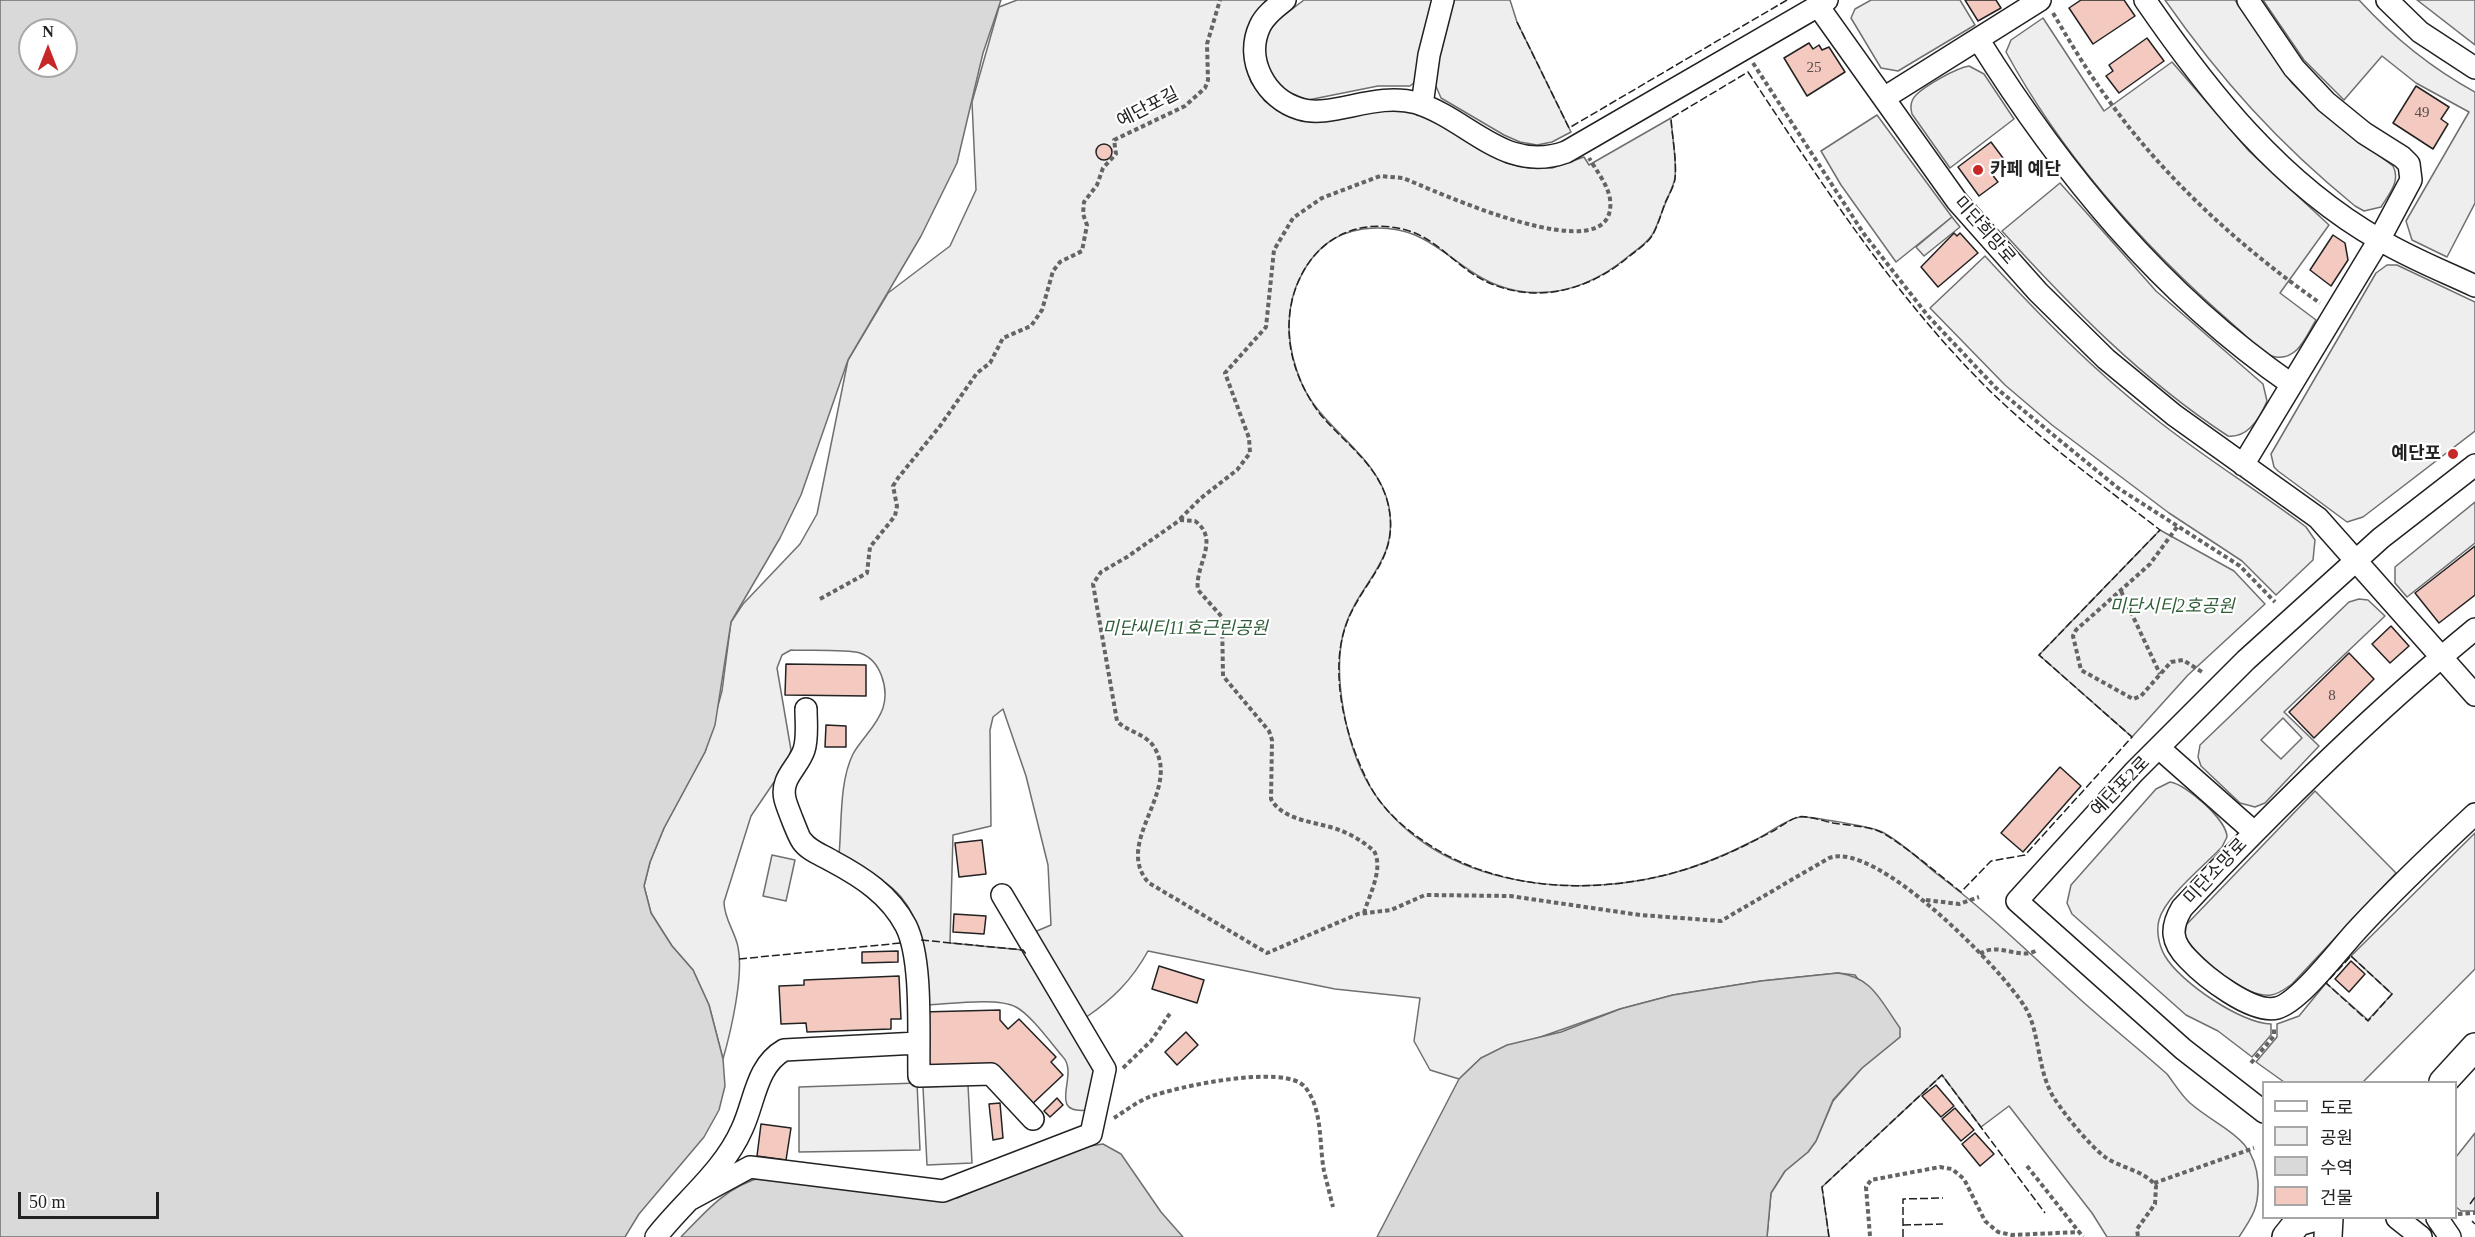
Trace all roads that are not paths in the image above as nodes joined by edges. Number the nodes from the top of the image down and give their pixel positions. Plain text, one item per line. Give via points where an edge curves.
1 (1285, 0) edge
2 (1443, 0) edge
3 (2145, 0) edge
4 (2248, 0) edge
5 (2387, 0) edge
6 (1822, 3) edge
7 (2045, 5) edge
8 (1978, 39) junction
9 (2475, 68) edge
10 (1884, 98) junction
11 (1422, 105) junction
12 (2379, 240) junction
13 (2475, 286) edge
14 (2291, 384) junction
15 (2243, 465) junction
16 (2475, 465) edge
17 (2356, 561) junction
18 (2475, 629) edge
19 (2441, 657) junction
20 (2475, 695) edge
21 (806, 709) dead end
22 (2159, 748) junction
23 (2475, 814) edge
24 (2254, 832) junction
25 (1002, 895) dead end
26 (918, 1043) junction
27 (2475, 1047) edge
28 (2445, 1081) edge
29 (2238, 1091) junction
30 (2262, 1102) edge
31 (2262, 1110) edge
32 (1033, 1119) dead end
33 (2262, 1125) edge
34 (691, 1199) junction
35 (2282, 1219) edge
36 (2307, 1219) edge
37 (2329, 1219) edge
38 (2398, 1219) edge
39 (2438, 1219) edge
40 (656, 1237) edge
41 (2277, 1237) edge
42 (2286, 1237) edge
43 (2328, 1237) edge
44 (2421, 1237) edge
45 (2450, 1237) edge

1 - 11 street via 1260,25 1256,40 1258,72 1275,96 1302,110 1395,99
2 - 11 street
3 - 12 street via 2198,75 2255,141 2299,183
4 - 12 street via 2294,68 2326,102 2409,164 2408,188
5 - 9 street via 2420,32
6 - 10 street, 미단희망로
6 - 11 street via 1566,152 1549,158 1509,153
7 - 8 street
8 - 10 street
8 - 14 street via 2053,150 2138,253 2209,322
10 - 15 street, 미단희망로 via 1957,201 2038,292 2106,359
12 - 13 street
12 - 14 street
14 - 15 street
15 - 17 street, 미단희망로 via 2318,518
16 - 17 street, 예단포2로
17 - 19 street
17 - 22 street, 예단포2로 via 2246,660
18 - 19 street, 미단소망로
19 - 20 street
19 - 24 street, 미단소망로 via 2349,738
21 - 26 street via 806,743 784,786 786,805 801,840 877,890 908,928 916,976
22 - 24 street
22 - 29 street, 예단포2로 via 2017,901 2134,1007
23 - 24 street, 미단소망로 via 2358,928 2304,988 2277,1008 2264,1008 2219,987 2180,951 2172,933 2182,908
25 - 34 street via 1105,1069 1091,1134 943,1191 750,1167
26 - 32 street via 920,1076 991,1074
26 - 34 street via 784,1050 771,1058 762,1072 742,1131
27 - 28 main road
29 - 30 street
29 - 31 street, 예단포2로
29 - 33 street
34 - 40 street
35 - 41 street
36 - 42 main road via 2298,1221
37 - 43 main road
38 - 44 street
39 - 45 street

